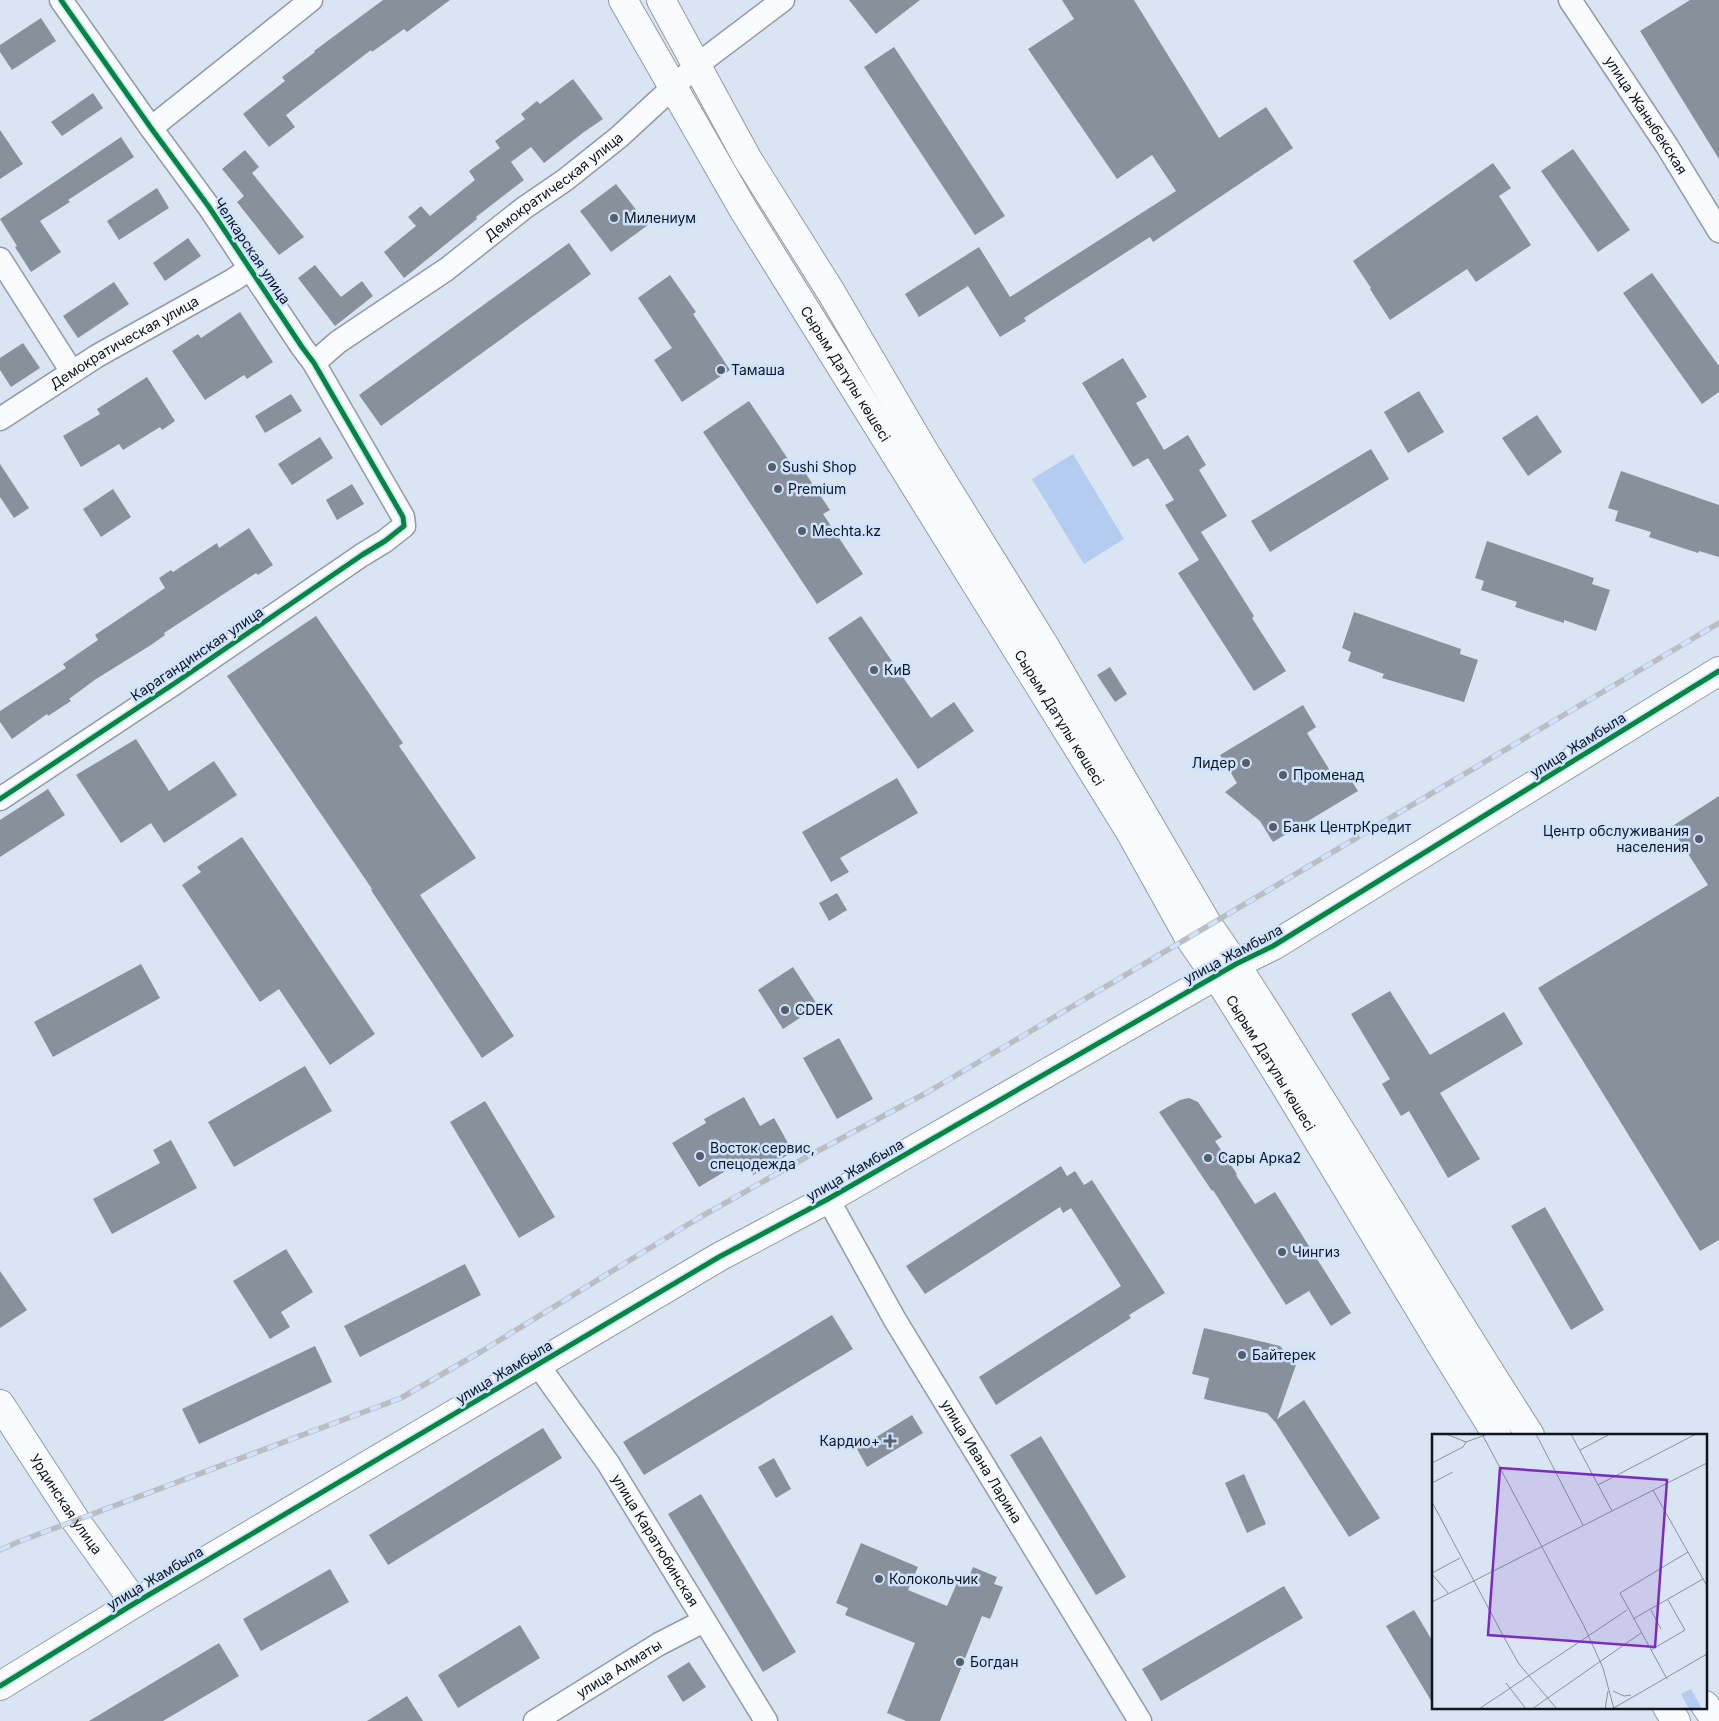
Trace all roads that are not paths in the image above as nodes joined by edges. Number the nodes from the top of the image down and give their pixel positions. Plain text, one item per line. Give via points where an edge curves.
1 (62, 0) edge
2 (312, 0) edge
3 (623, 0) edge
4 (661, 0) edge
5 (783, 0) edge
6 (1570, 0) edge
7 (697, 65) junction
8 (673, 88) junction
9 (151, 128) junction
10 (1719, 231) edge
11 (0, 259) edge
12 (251, 268) junction
13 (314, 362) junction
14 (72, 372) junction
15 (0, 419) edge
16 (404, 526) joint
17 (1719, 671) edge
18 (0, 799) edge
19 (1225, 969) junction
20 (828, 1199) junction
21 (538, 1365) junction
22 (0, 1404) edge
23 (1496, 1434) edge
24 (1529, 1434) edge
25 (136, 1603) junction
26 (704, 1621) junction
27 (0, 1686) edge
28 (1706, 1706) edge
29 (1668, 1708) edge
30 (535, 1721) edge
31 (766, 1721) edge
32 (1140, 1721) edge
33 (1676, 1721) edge
34 (1716, 1721) edge

1 - 9 street, Челкарская улица
2 - 9 street
3 - 8 main road, Сырым Датұлы көшесі
4 - 7 main road, Сырым Датұлы көшесі
5 - 7 street, Демократическая улица
6 - 10 street, улица Жаныбекская
7 - 8 street, Демократическая улица
7 - 19 main road, Сырым Датұлы көшесі via 747,158 1046,648 1208,925
8 - 13 street, Демократическая улица via 565,180 447,269 338,342
8 - 19 main road, Сырым Датұлы көшесі via 743,209 1129,830 1188,936
9 - 12 street, Челкарская улица
11 - 14 street
12 - 13 street, Челкарская улица
12 - 14 street, Демократическая улица
13 - 16 street, Челкарская улица via 403,517
14 - 15 street, Демократическая улица
16 - 18 street, Карагандинская улица
17 - 19 main road, улица Жамбыла via 1274,946
19 - 20 main road, улица Жамбыла
19 - 23 main road, Сырым Датұлы көшесі via 1281,1079
19 - 24 main road, Сырым Датұлы көшесі via 1354,1152
20 - 21 main road, улица Жамбыла via 718,1257
20 - 32 street, улица Ивана Ларина via 895,1320
21 - 25 main road, улица Жамбыла
21 - 26 street, улица Каратюбинская via 608,1463
22 - 25 main road, Урдинская улица via 76,1521
25 - 27 main road, улица Жамбыла
26 - 30 street, улица Алматы via 659,1644
26 - 31 street, улица Каратюбинская
28 - 34 main road
29 - 33 main road

